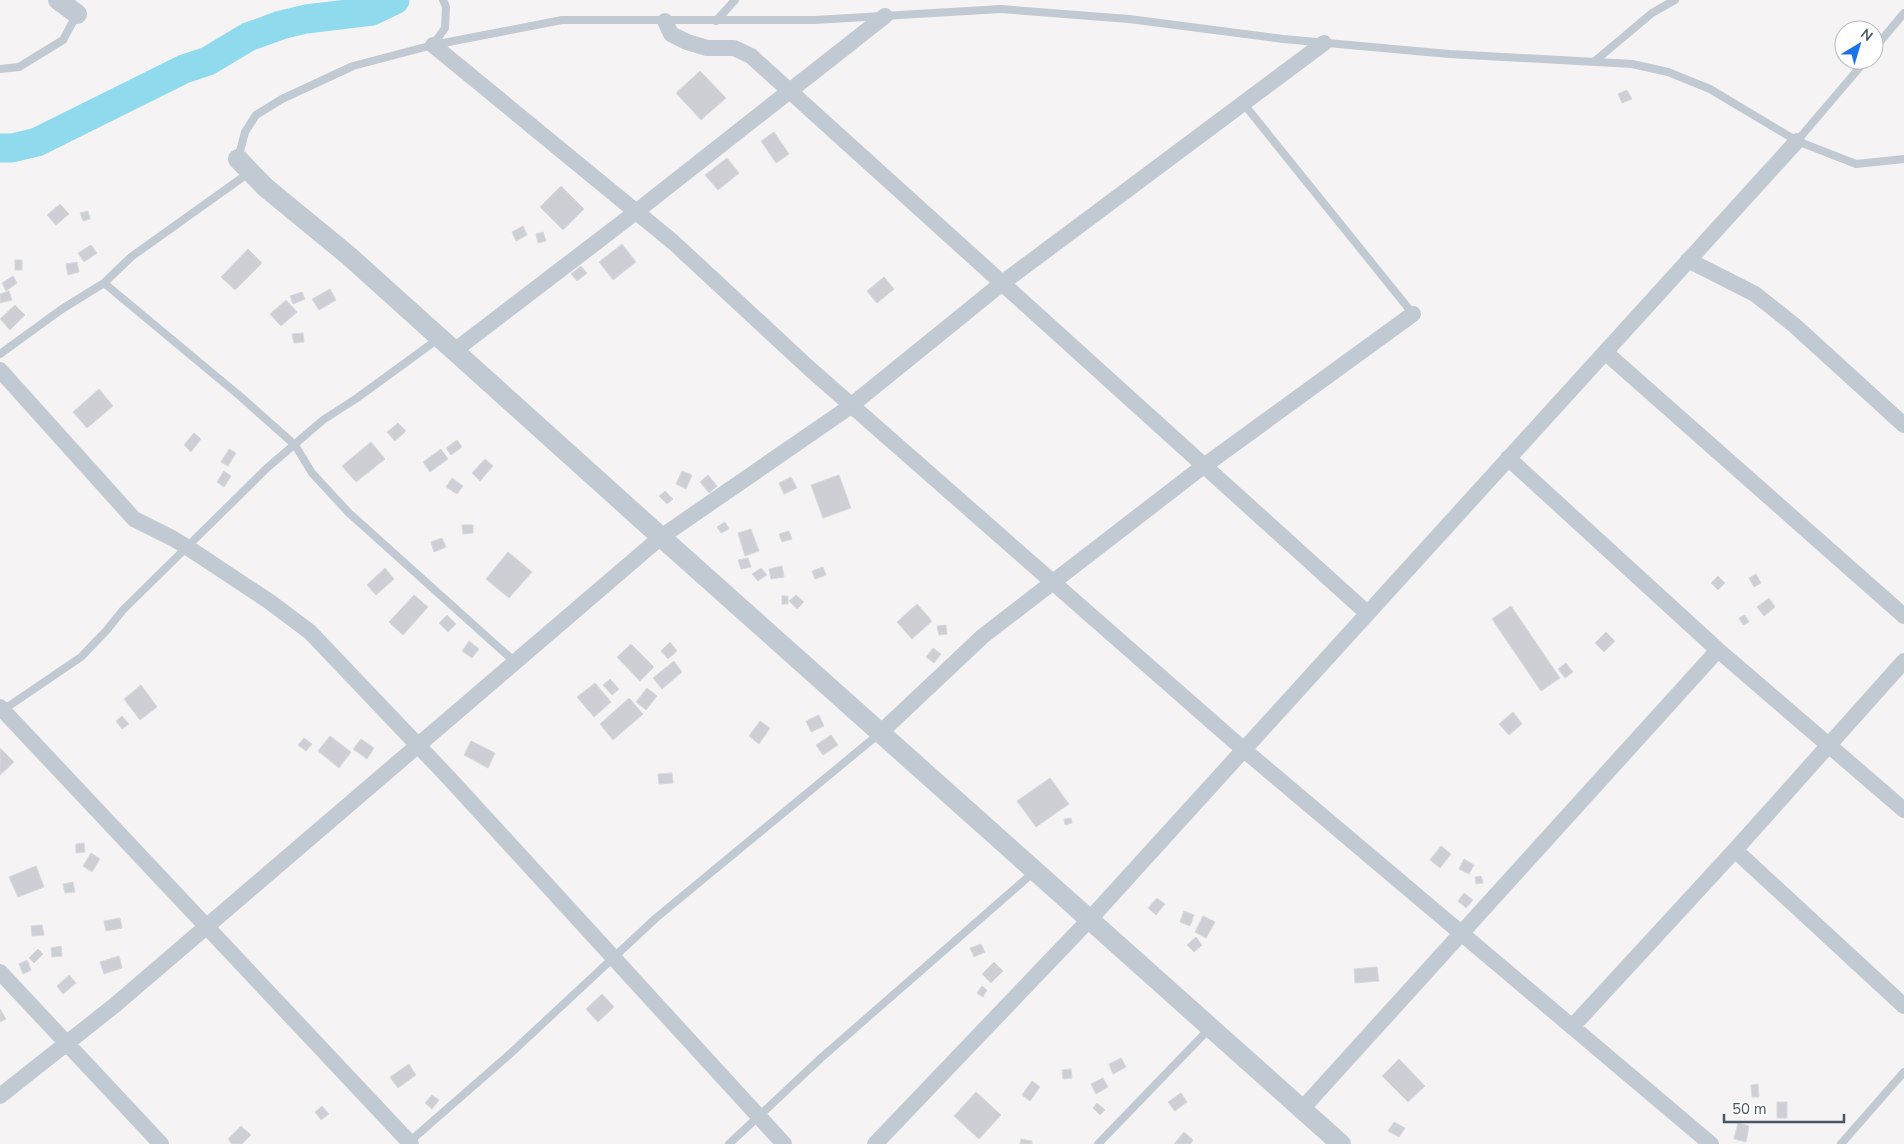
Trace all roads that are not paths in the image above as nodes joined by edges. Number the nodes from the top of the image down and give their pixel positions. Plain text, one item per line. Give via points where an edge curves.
1 (58, 0) edge
2 (443, 0) edge
3 (735, 0) edge
4 (1675, 0) edge
5 (1904, 13) edge
6 (77, 14) joint
7 (885, 16) junction
8 (665, 21) junction
9 (716, 21) junction
10 (1884, 37) edge
11 (1324, 43) junction
12 (433, 44) junction
13 (1595, 61) junction
14 (0, 69) edge
15 (1857, 70) edge
16 (790, 92) junction
17 (1243, 103) junction
18 (1797, 141) junction
19 (1904, 160) edge
20 (244, 165) junction
21 (636, 212) junction
22 (1688, 260) junction
23 (104, 283) junction
24 (1003, 283) junction
25 (1413, 314) joint
26 (440, 337) junction
27 (454, 351) junction
28 (1605, 352) junction
29 (0, 354) edge
30 (0, 370) edge
31 (851, 406) junction
32 (1904, 425) edge
33 (295, 445) junction
34 (1508, 458) junction
35 (1204, 466) junction
36 (661, 537) junction
37 (187, 547) junction
38 (1052, 582) junction
39 (1367, 613) junction
40 (1904, 616) edge
41 (1718, 650) junction
42 (1904, 661) edge
43 (515, 662) junction
44 (1, 710) edge
45 (880, 733) junction
46 (418, 745) junction
47 (1829, 746) junction
48 (1243, 749) junction
49 (1904, 810) edge
50 (1736, 850) junction
51 (1035, 872) junction
52 (1089, 920) junction
53 (206, 926) junction
54 (1461, 933) junction
55 (614, 957) junction
56 (0, 972) edge
57 (1904, 1006) edge
58 (1572, 1027) junction
59 (1210, 1028) junction
60 (66, 1043) junction
61 (1904, 1072) edge
62 (0, 1096) edge
63 (1302, 1109) junction
64 (759, 1116) junction
65 (409, 1143) edge
66 (161, 1144) edge
67 (729, 1144) edge
68 (784, 1144) edge
69 (875, 1144) edge
70 (1098, 1144) edge
71 (1340, 1144) edge
72 (1711, 1144) edge
73 (1841, 1144) edge

1 - 6 street
2 - 12 lane via 446,6 445,28
3 - 9 lane
4 - 13 lane via 1652,12
5 - 10 lane
6 - 14 lane via 63,40 19,67
7 - 9 lane
7 - 11 lane via 1001,9 1129,19
7 - 16 street
8 - 9 lane
8 - 12 lane via 562,20
8 - 16 street via 671,34 687,42 707,48 734,48 751,56
11 - 13 lane via 1449,54
11 - 17 street
12 - 20 lane via 352,66 256,115 246,132
12 - 21 street
13 - 18 lane via 1632,64 1668,72 1710,89
15 - 18 lane
16 - 21 street
16 - 24 street
17 - 24 street
17 - 25 lane
18 - 19 lane via 1856,164
18 - 22 street
20 - 23 lane
20 - 26 street via 265,187
21 - 27 street
21 - 31 street via 673,242
22 - 28 street
22 - 32 street via 1755,294
23 - 29 lane
23 - 33 lane
24 - 31 street
24 - 35 street
25 - 35 street
26 - 27 street
26 - 33 lane via 323,420
27 - 36 street
28 - 34 street
28 - 40 street
30 - 37 street via 134,519
31 - 36 street
31 - 38 street
33 - 37 lane via 266,468
33 - 43 lane via 312,474 349,513
34 - 39 street
34 - 41 street
35 - 38 street
35 - 39 street
36 - 43 street
36 - 45 street
37 - 44 lane via 122,610 81,657
37 - 46 street via 310,632
38 - 45 street via 983,636
38 - 48 street
39 - 48 street
41 - 47 street
41 - 54 street
42 - 47 street
43 - 46 street
44 - 53 street
45 - 51 street
45 - 55 lane via 656,918
46 - 53 street
46 - 55 street
47 - 49 street
47 - 50 street
48 - 52 street
48 - 54 street
50 - 57 street
50 - 58 street
51 - 52 street
51 - 64 lane via 820,1058
52 - 59 street
52 - 69 street
53 - 60 street
53 - 65 street
54 - 58 street
54 - 63 street
55 - 64 street
55 - 65 lane via 512,1053
56 - 60 street
58 - 72 street
59 - 63 street
59 - 70 lane
60 - 62 street
60 - 66 street
61 - 73 lane
63 - 71 street
64 - 67 lane
64 - 68 street

